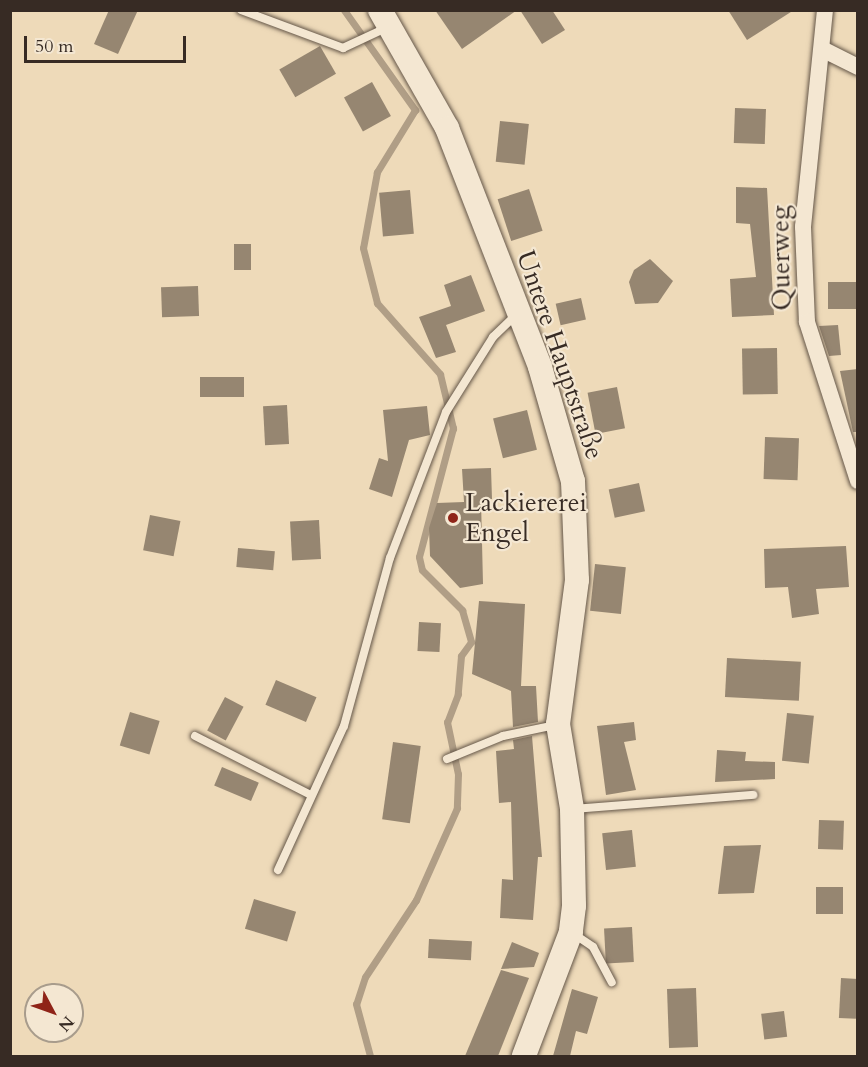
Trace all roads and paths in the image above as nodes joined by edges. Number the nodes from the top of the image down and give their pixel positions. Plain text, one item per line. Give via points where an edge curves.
1 (241, 10) edge
2 (825, 10) edge
3 (382, 23) edge
4 (822, 49) junction
5 (858, 67) edge
6 (517, 314) junction
7 (858, 481) edge
8 (558, 724) junction
9 (195, 736) dead end
10 (447, 759) dead end
11 (311, 795) junction
12 (753, 795) dead end
13 (572, 809) junction
14 (278, 870) dead end
15 (571, 932) junction
16 (612, 982) dead end
17 (524, 1056) edge

1 - 3 lane via 343,48
2 - 4 street, Querweg
3 - 6 street, Untere Hauptstraße via 447,128
4 - 5 street
4 - 7 street, Querweg via 803,216 807,322
6 - 8 street, Untere Hauptstraße via 558,423 579,536
6 - 11 lane via 493,337 446,412 390,558 344,726
8 - 10 lane via 503,736 467,755
8 - 13 street, Untere Hauptstraße
9 - 11 lane
11 - 14 lane
12 - 13 lane
13 - 15 street, Untere Hauptstraße
15 - 16 lane via 593,947
15 - 17 street, Untere Hauptstraße

